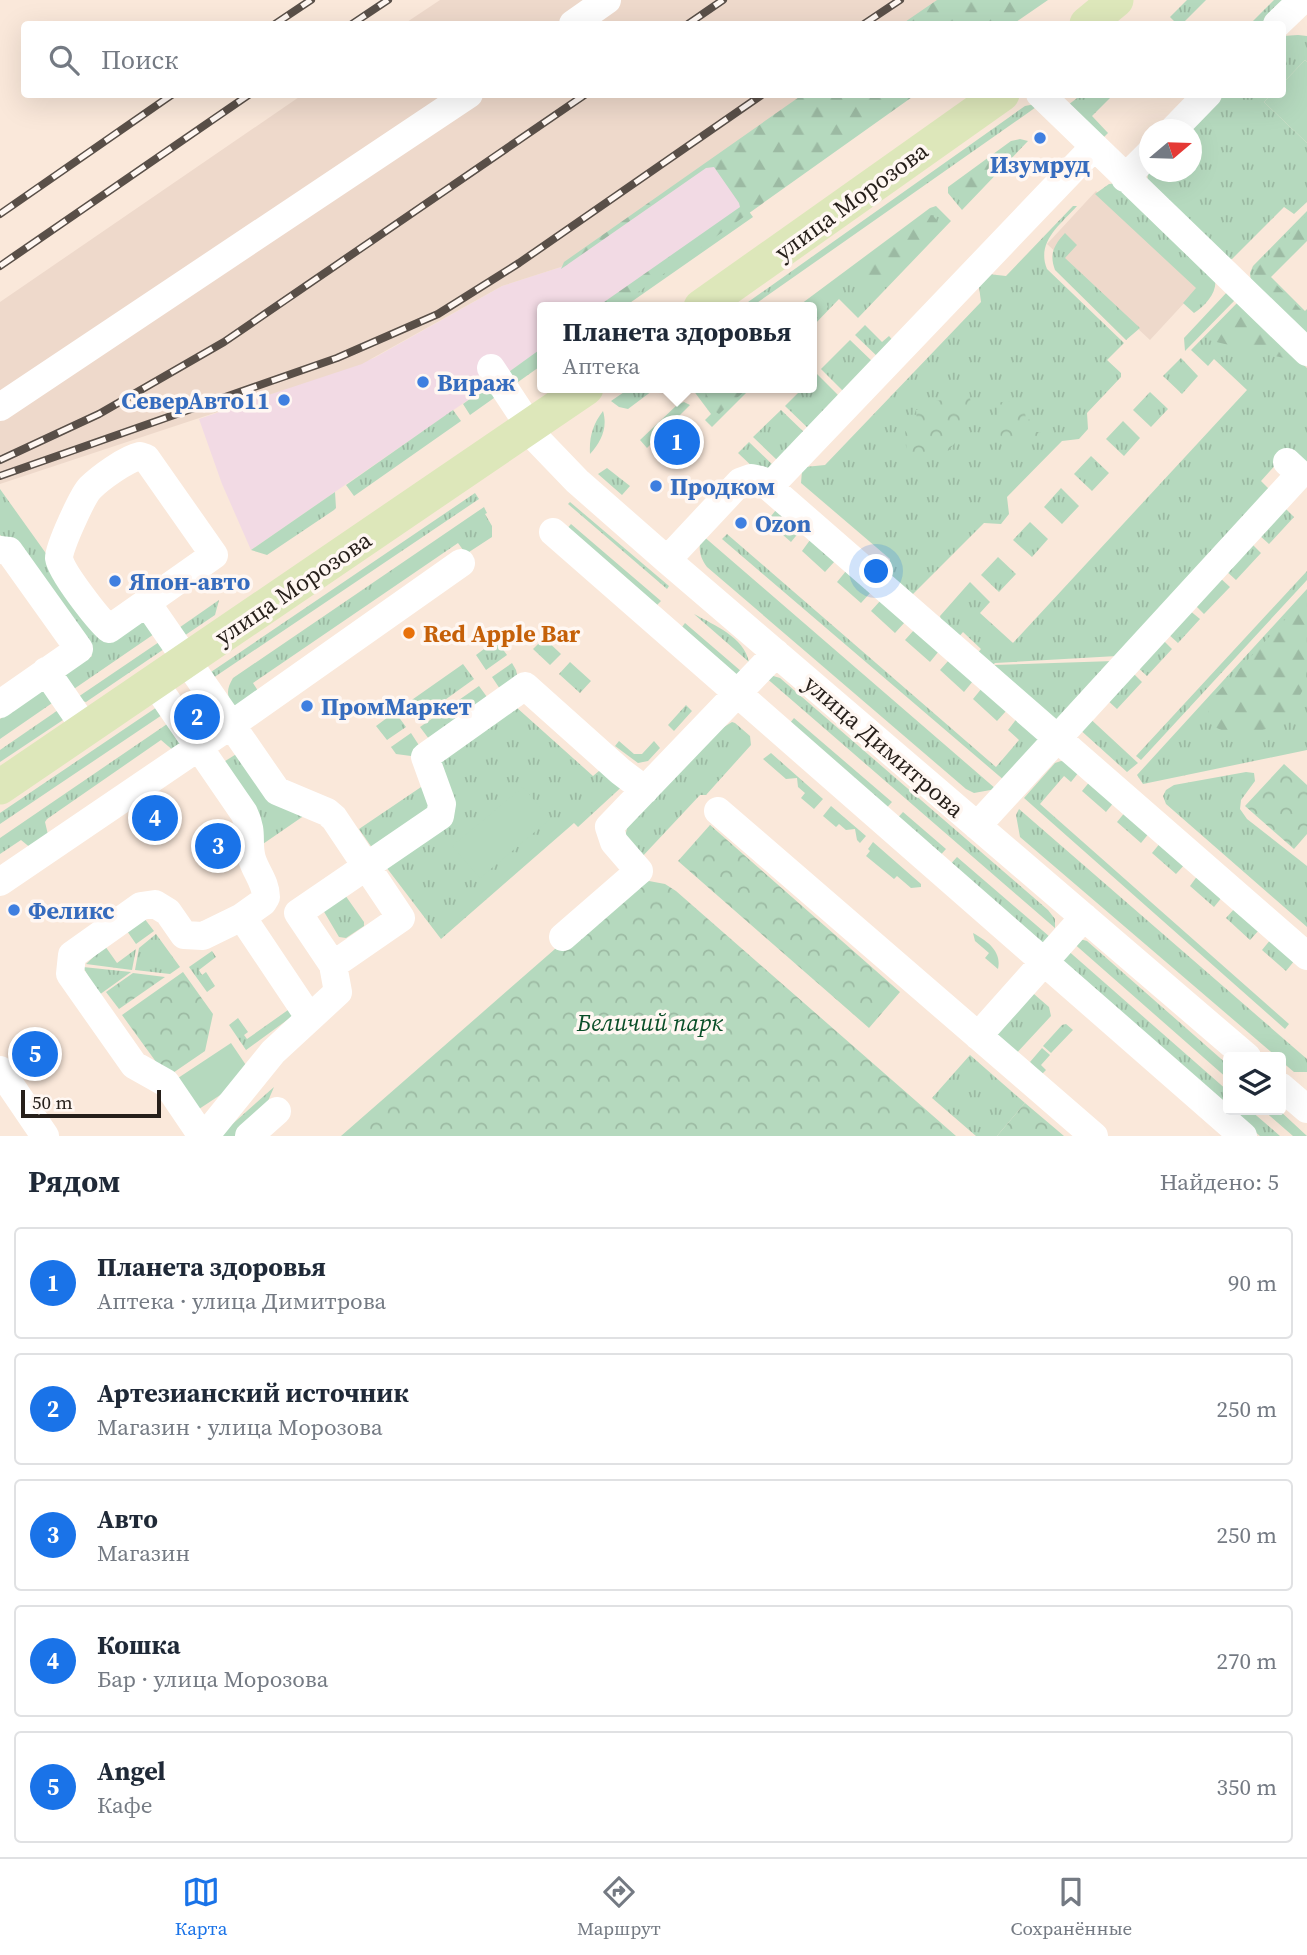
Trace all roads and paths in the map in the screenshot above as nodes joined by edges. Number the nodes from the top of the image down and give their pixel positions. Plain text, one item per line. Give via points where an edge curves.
1 (607, 0) edge
2 (1116, 0) edge
3 (1302, 0) edge
4 (577, 21) edge
5 (1091, 21) edge
6 (1280, 21) edge
7 (463, 98) edge
8 (996, 98) edge
9 (1044, 98) edge
10 (1204, 98) edge
11 (1184, 119) edge
12 (1094, 147) junction
13 (1139, 164) edge
14 (1125, 178) junction
15 (708, 302) edge
16 (1307, 352) edge
17 (491, 368) dead end
18 (579, 393) edge
19 (0, 407) edge
20 (528, 428) junction
21 (1287, 463) dead end
22 (770, 486) junction
23 (553, 532) dead end
24 (0, 550) edge
25 (667, 560) junction
26 (461, 563) dead end
27 (147, 603) junction
28 (776, 653) junction
29 (186, 660) junction
30 (46, 671) junction
31 (154, 682) junction
32 (737, 694) junction
33 (0, 704) edge
34 (231, 724) junction
35 (86, 729) junction
36 (1058, 738) junction
37 (198, 747) junction
38 (0, 787) edge
39 (645, 790) junction
40 (718, 811) dead end
41 (977, 826) junction
42 (366, 867) junction
43 (0, 882) edge
44 (252, 910) junction
45 (298, 914) junction
46 (1084, 917) junction
47 (563, 937) dead end
48 (1307, 956) edge
49 (1043, 962) junction
50 (333, 965) junction
51 (309, 1017) junction
52 (978, 1035) junction
53 (1241, 1052) edge
54 (0, 1070) edge
55 (277, 1111) dead end
56 (45, 1136) edge
57 (204, 1136) edge
58 (249, 1136) edge
59 (1094, 1136) edge
60 (1243, 1136) edge

1 - 4 street
2 - 5 main road
3 - 6 street
7 - 19 street
8 - 15 main road, улица Морозова
9 - 12 street
10 - 11 street
12 - 14 street
12 - 22 street
13 - 14 street
14 - 16 street
17 - 20 street, улица Димитрова
18 - 20 main road, улица Морозова
20 - 25 street, улица Димитрова via 577,481
20 - 29 main road, улица Морозова
21 - 36 street via 1300,474
22 - 25 street via 751,478 740,482
22 - 36 street
23 - 32 street
24 - 30 street via 9,551 79,649
25 - 28 street, улица Димитрова
26 - 34 street
27 - 27 street via 214,555 146,458 140,456 88,489 58,554 61,565 109,629
27 - 29 street
28 - 32 street
28 - 41 street, улица Димитрова
29 - 31 main road, улица Морозова
29 - 34 street
30 - 33 street
30 - 35 street
31 - 35 main road, улица Морозова
31 - 37 street
32 - 39 street
32 - 49 street
34 - 37 street
34 - 42 street via 277,791 327,812
35 - 38 main road, улица Морозова
36 - 41 street
36 - 48 street
37 - 43 street
37 - 44 street via 251,827 250,855 266,891 266,897
39 - 42 street via 525,686 425,757 442,804 440,816
39 - 47 street via 609,827 614,842 639,870
40 - 52 street
41 - 46 street, улица Димитрова
42 - 45 street
42 - 50 street via 401,918
44 - 45 street via 289,918
44 - 51 street
44 - 57 street via 203,936 184,934 168,912 155,904 141,906 72,955 70,974 134,1065 166,1083
45 - 50 street
46 - 49 street
46 - 53 street, улица Димитрова
49 - 52 street
49 - 60 street
50 - 51 street via 338,992
51 - 57 street via 273,1052
52 - 59 street
54 - 56 street
55 - 58 street

